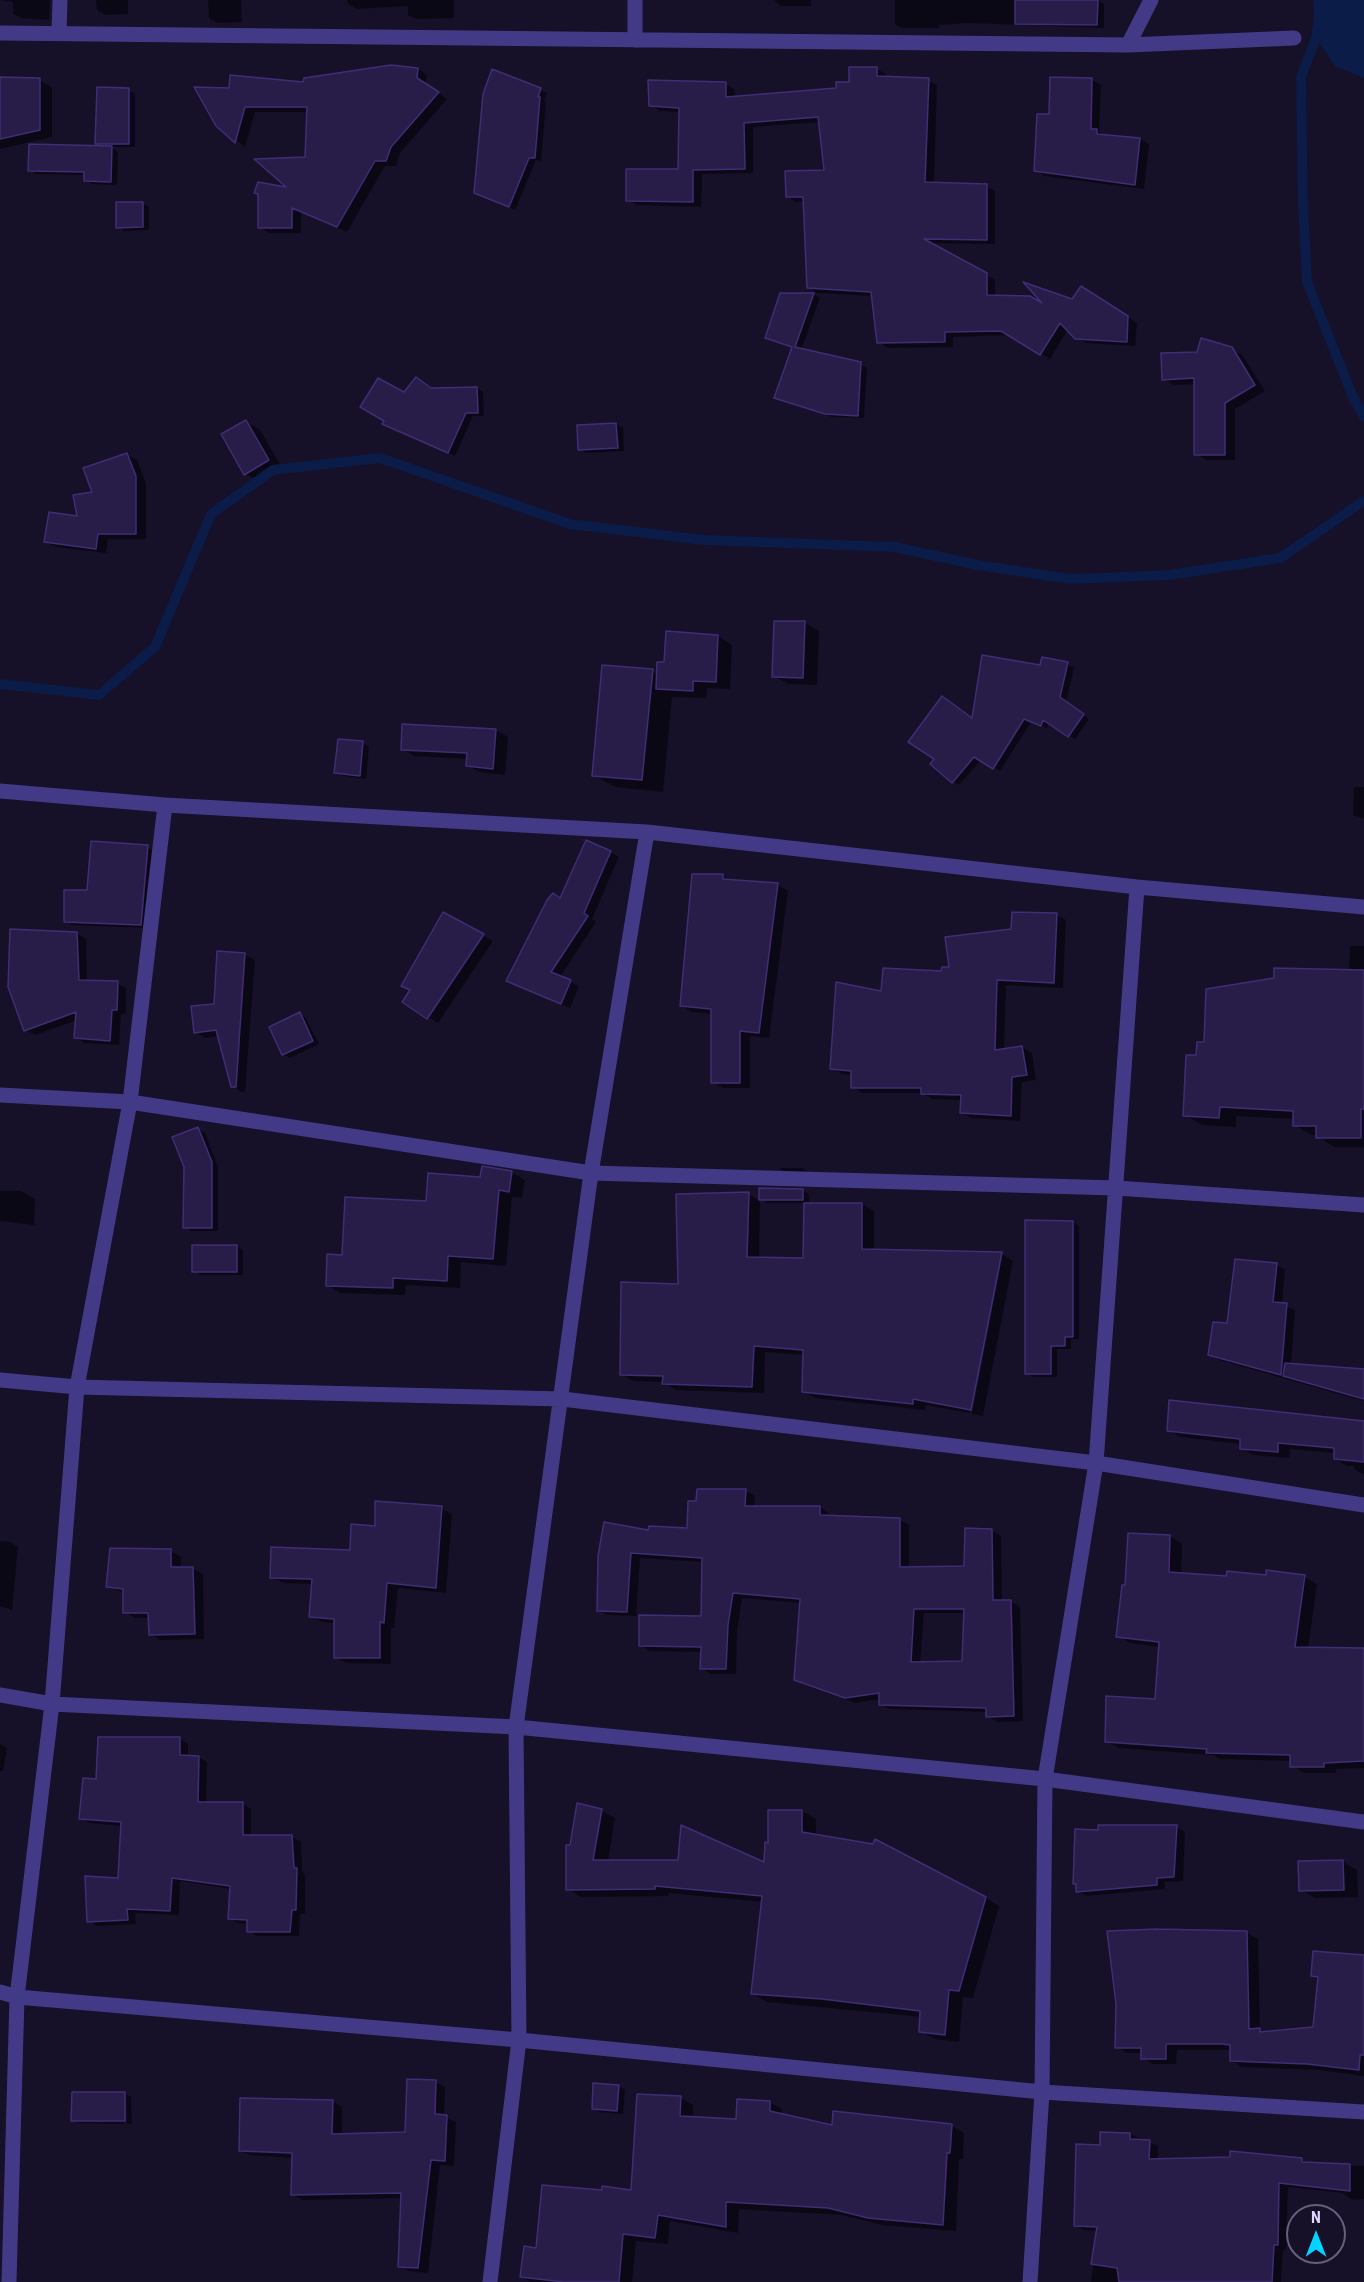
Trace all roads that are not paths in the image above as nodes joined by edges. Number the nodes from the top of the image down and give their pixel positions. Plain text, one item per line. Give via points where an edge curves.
1 (60, 0) edge
2 (635, 0) edge
3 (1151, 0) edge
4 (0, 33) edge
5 (59, 33) junction
6 (1294, 38) dead end
7 (635, 40) junction
8 (1128, 45) junction
9 (0, 791) edge
10 (165, 805) junction
11 (647, 832) junction
12 (1137, 887) junction
13 (1364, 906) edge
14 (0, 1095) edge
15 (130, 1102) junction
16 (591, 1173) junction
17 (1116, 1188) junction
18 (1364, 1205) edge
19 (0, 1380) edge
20 (77, 1387) junction
21 (562, 1399) junction
22 (1096, 1463) junction
23 (1364, 1505) edge
24 (0, 1695) edge
25 (52, 1704) junction
26 (516, 1727) junction
27 (1046, 1779) junction
28 (1364, 1822) edge
29 (0, 1992) edge
30 (17, 1997) junction
31 (519, 2040) junction
32 (1042, 2092) junction
33 (1364, 2112) edge
34 (9, 2282) edge
35 (490, 2282) edge
36 (1030, 2282) edge

1 - 5 street
2 - 7 street
3 - 8 street
4 - 5 street
5 - 7 street
6 - 8 street
7 - 8 street
9 - 10 street
10 - 11 street
10 - 15 street
11 - 12 street
11 - 16 street
12 - 13 street
12 - 17 street
14 - 15 street
15 - 16 street
15 - 20 street
16 - 17 street
16 - 21 street
17 - 18 street
17 - 22 street
19 - 20 street
20 - 21 street
20 - 25 street
21 - 22 street
21 - 26 street
22 - 23 street
22 - 27 street
24 - 25 street
25 - 26 street
25 - 30 street
26 - 27 street
26 - 31 street
27 - 28 street
27 - 32 street
29 - 30 street
30 - 31 street
30 - 34 street
31 - 32 street
31 - 35 street
32 - 33 street
32 - 36 street

